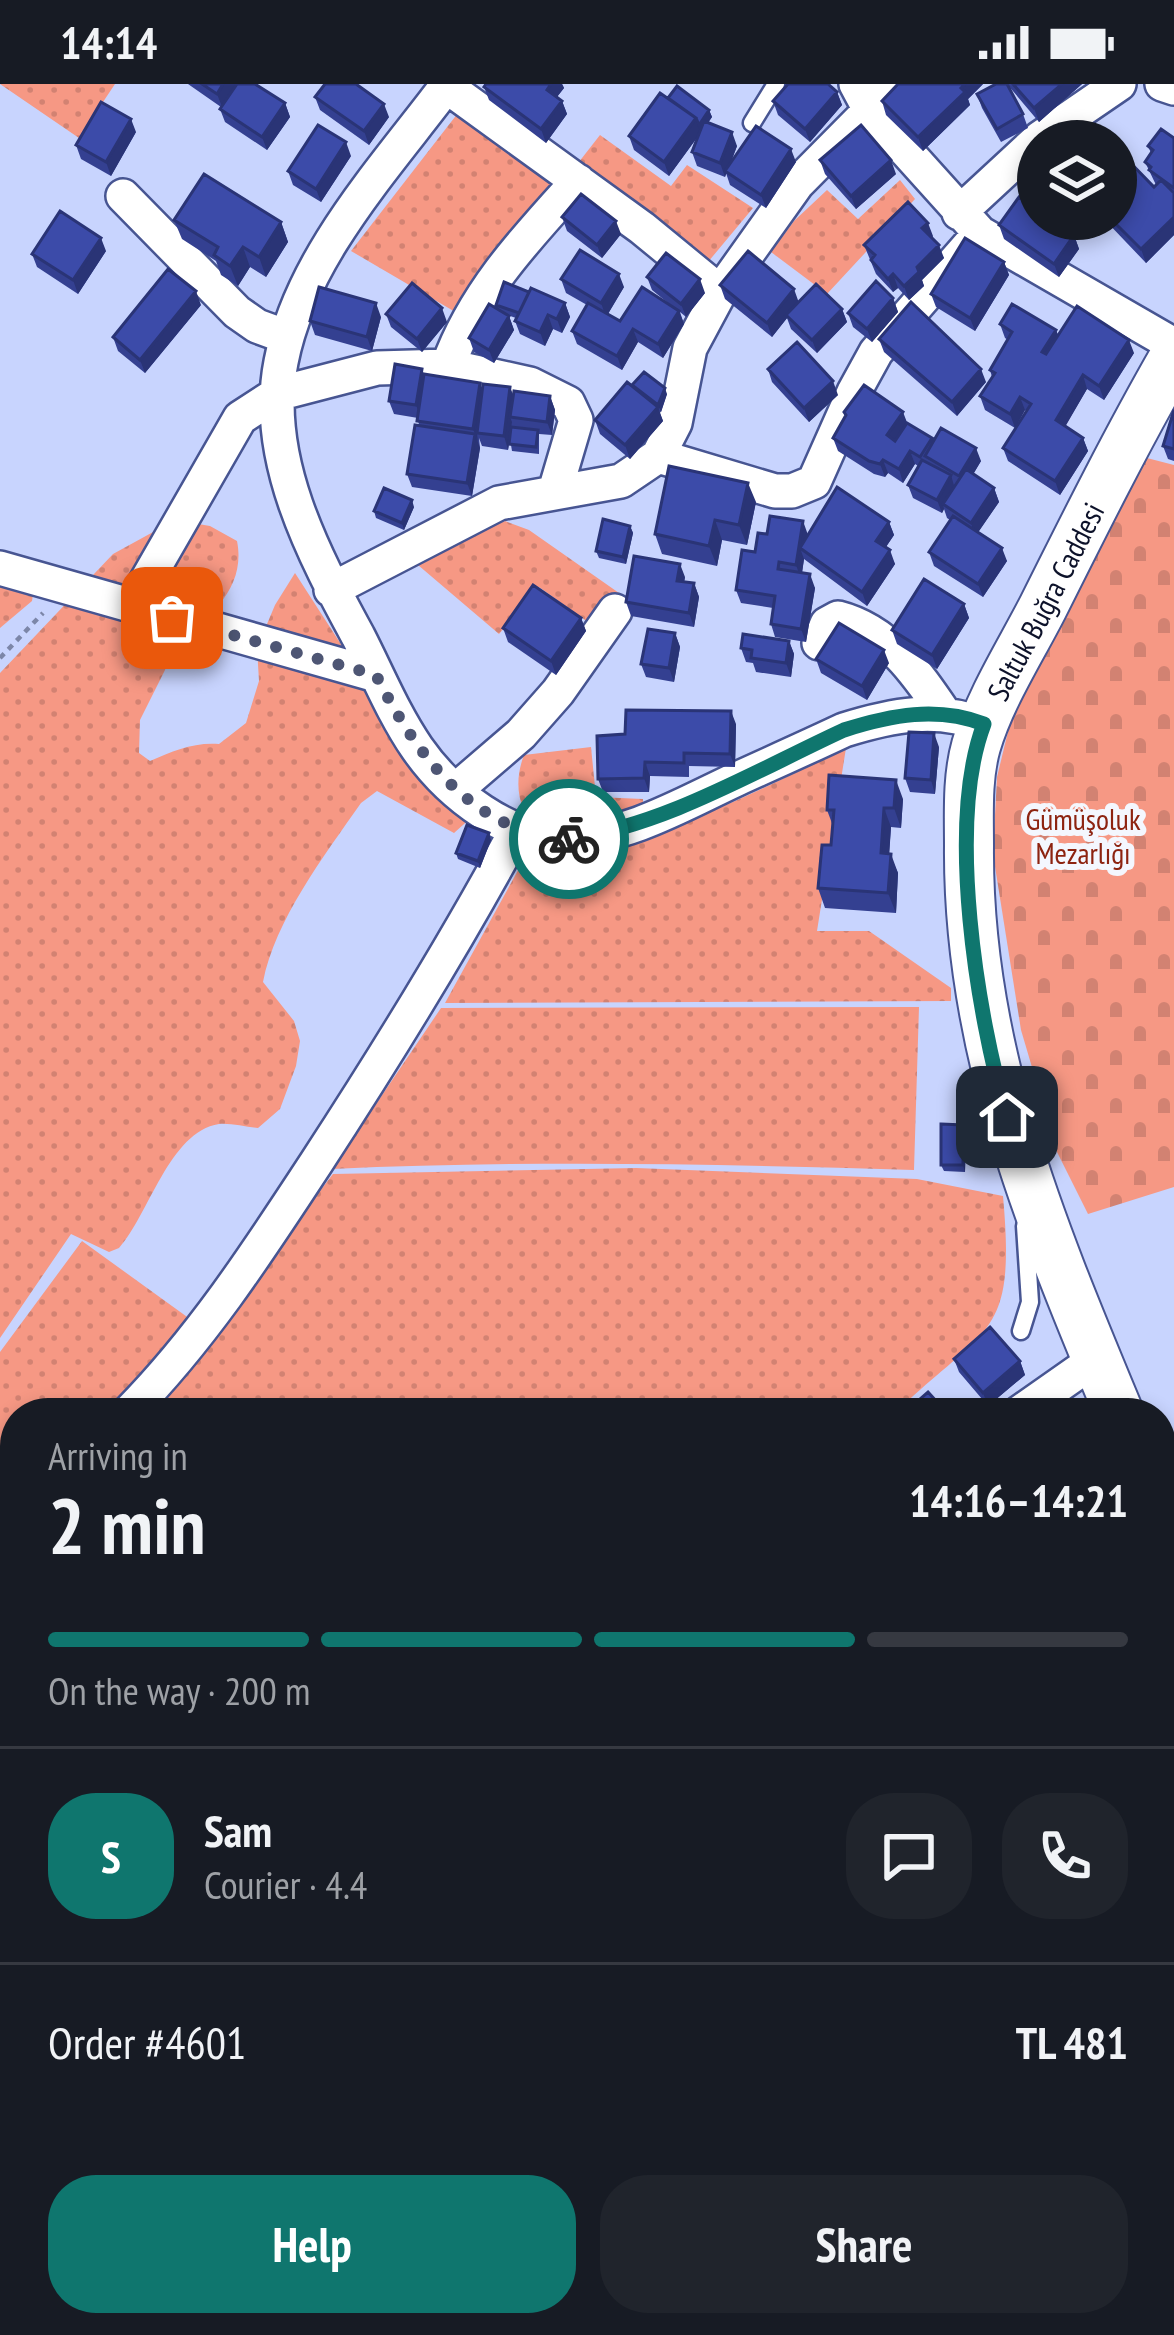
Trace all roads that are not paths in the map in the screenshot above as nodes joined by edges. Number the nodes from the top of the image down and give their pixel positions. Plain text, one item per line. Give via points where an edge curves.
1 (776, 84) edge
2 (896, 84) edge
3 (1119, 84) edge
4 (1162, 84) edge
5 (447, 85) edge
6 (1174, 88) edge
7 (863, 98) edge
8 (752, 123) edge
9 (578, 182) junction
10 (123, 196) dead end
11 (969, 223) junction
12 (720, 292) junction
13 (287, 337) junction
14 (1174, 345) edge
15 (1174, 357) edge
16 (448, 366) junction
17 (277, 394) junction
18 (658, 455) junction
19 (555, 491) junction
20 (0, 568) edge
21 (331, 590) junction
22 (132, 606) junction
23 (616, 611) dead end
24 (818, 643) dead end
25 (376, 675) junction
26 (964, 719) junction
27 (457, 789) junction
28 (516, 832) junction
29 (1021, 1160) junction
30 (1021, 1331) dead end
31 (1096, 1359) junction
32 (142, 1398) edge
33 (1040, 1398) edge
34 (1113, 1398) edge

1 - 8 lane
2 - 7 street
3 - 11 street via 1040,138
4 - 6 street
5 - 9 street
5 - 13 street via 323,257
7 - 11 street
7 - 12 street
9 - 12 street
9 - 16 street via 488,287
10 - 13 street via 238,312
11 - 14 street
11 - 18 street via 876,352 814,482 775,491
12 - 18 street via 690,348 671,436
13 - 17 street
15 - 26 street, Saltuk Buğra Caddesi
16 - 17 street via 377,368
16 - 19 street via 530,384 574,410 574,437
17 - 21 street via 293,493
17 - 22 street via 240,418
18 - 19 street via 621,481
19 - 21 street via 471,515
20 - 22 street
21 - 25 street
22 - 25 street
23 - 27 street via 521,734
24 - 26 street via 838,618 873,632
25 - 27 street via 418,750
26 - 28 street via 897,716 844,730 607,833 567,839
26 - 29 street, Saltuk Buğra Caddesi via 975,749 969,883 977,970 994,1073
27 - 28 street
28 - 32 street via 452,949 267,1237
29 - 30 lane via 1030,1302
29 - 31 street, Saltuk Buğra Caddesi
31 - 33 street
31 - 34 street, Saltuk Buğra Caddesi

